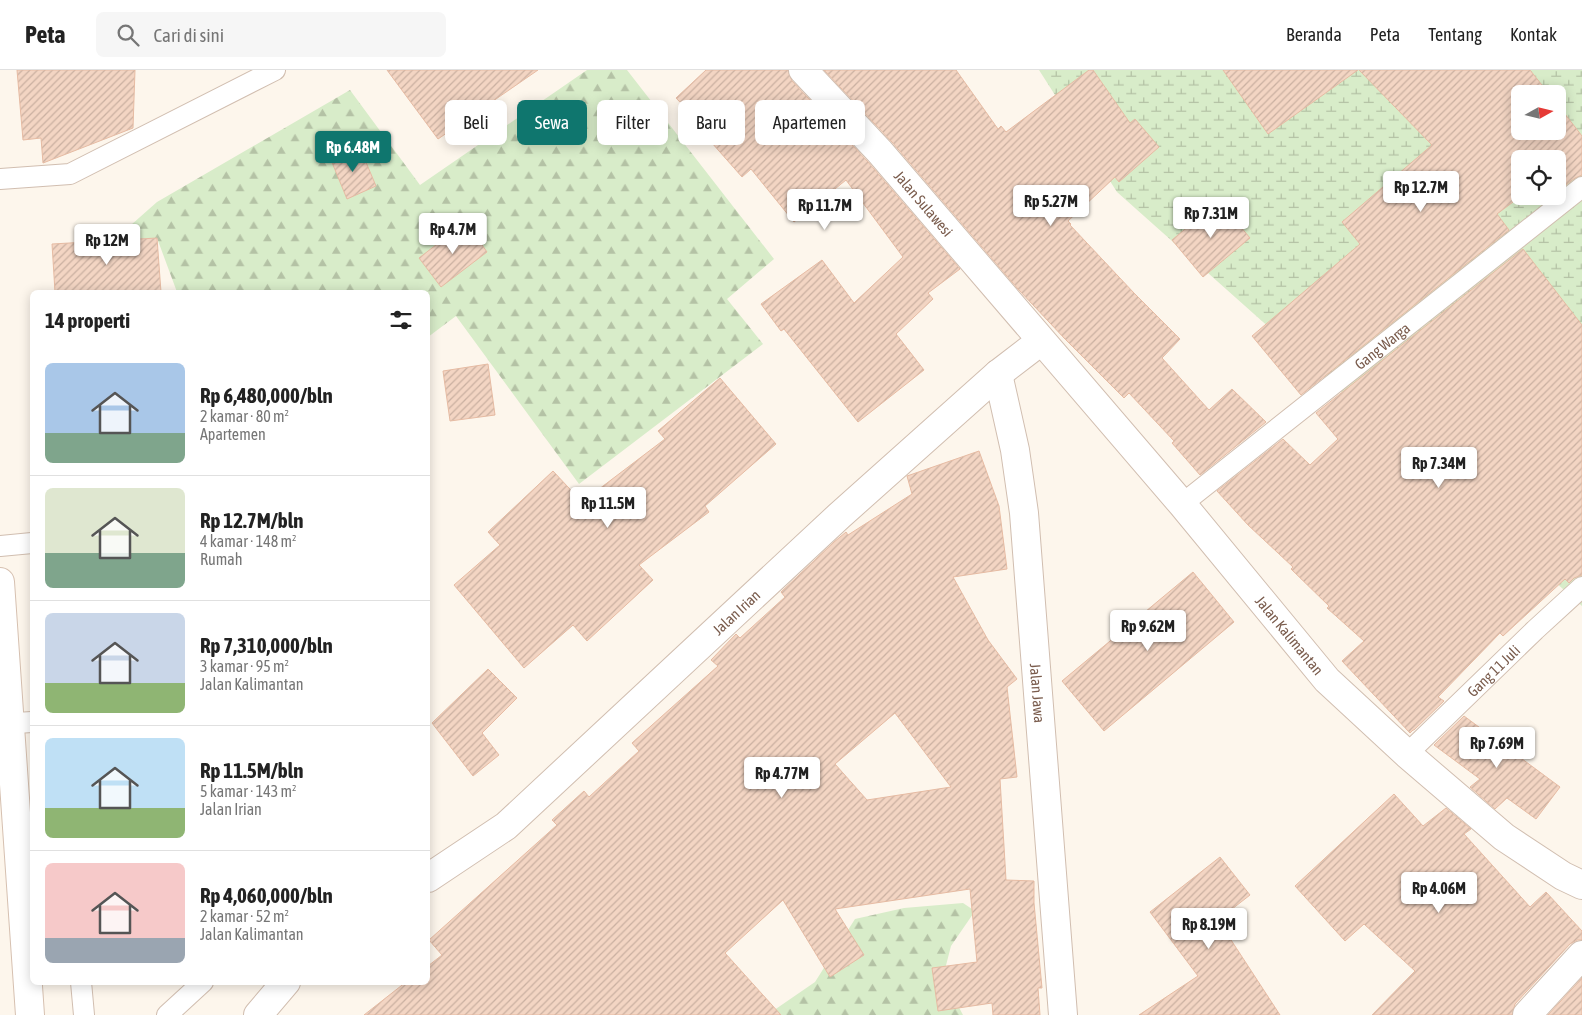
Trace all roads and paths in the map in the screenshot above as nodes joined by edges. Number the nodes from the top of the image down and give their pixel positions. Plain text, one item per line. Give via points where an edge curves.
1 (275, 70) edge
2 (803, 70) edge
3 (0, 179) edge
4 (1582, 187) edge
5 (1042, 341) junction
6 (998, 374) junction
7 (1182, 504) junction
8 (30, 543) edge
9 (0, 546) edge
10 (0, 582) edge
11 (1582, 588) edge
12 (14, 723) edge
13 (1406, 754) junction
14 (430, 877) edge
15 (1582, 885) edge
16 (29, 944) edge
17 (1582, 955) edge
18 (81, 985) edge
19 (200, 985) edge
20 (281, 985) edge
21 (30, 1015) edge
22 (84, 1015) edge
23 (167, 1015) edge
24 (258, 1015) edge
25 (1063, 1015) edge
26 (1527, 1015) edge

1 - 3 lane via 70,174
2 - 5 street, Jalan Sulawesi via 880,152
4 - 7 lane, Gang Warga
5 - 6 street, Jalan Irian
5 - 7 street, Jalan Kalimantan
6 - 14 street, Jalan Irian via 839,516 506,826
6 - 25 street, Jalan Jawa via 1015,450 1024,513
7 - 13 street, Jalan Kalimantan via 1327,680
8 - 9 lane
10 - 12 street
11 - 13 lane, Gang 11 Juli
12 - 16 street
13 - 15 street, Jalan Kalimantan via 1504,837
16 - 21 street
17 - 26 street
18 - 22 lane
19 - 23 lane
20 - 24 street

